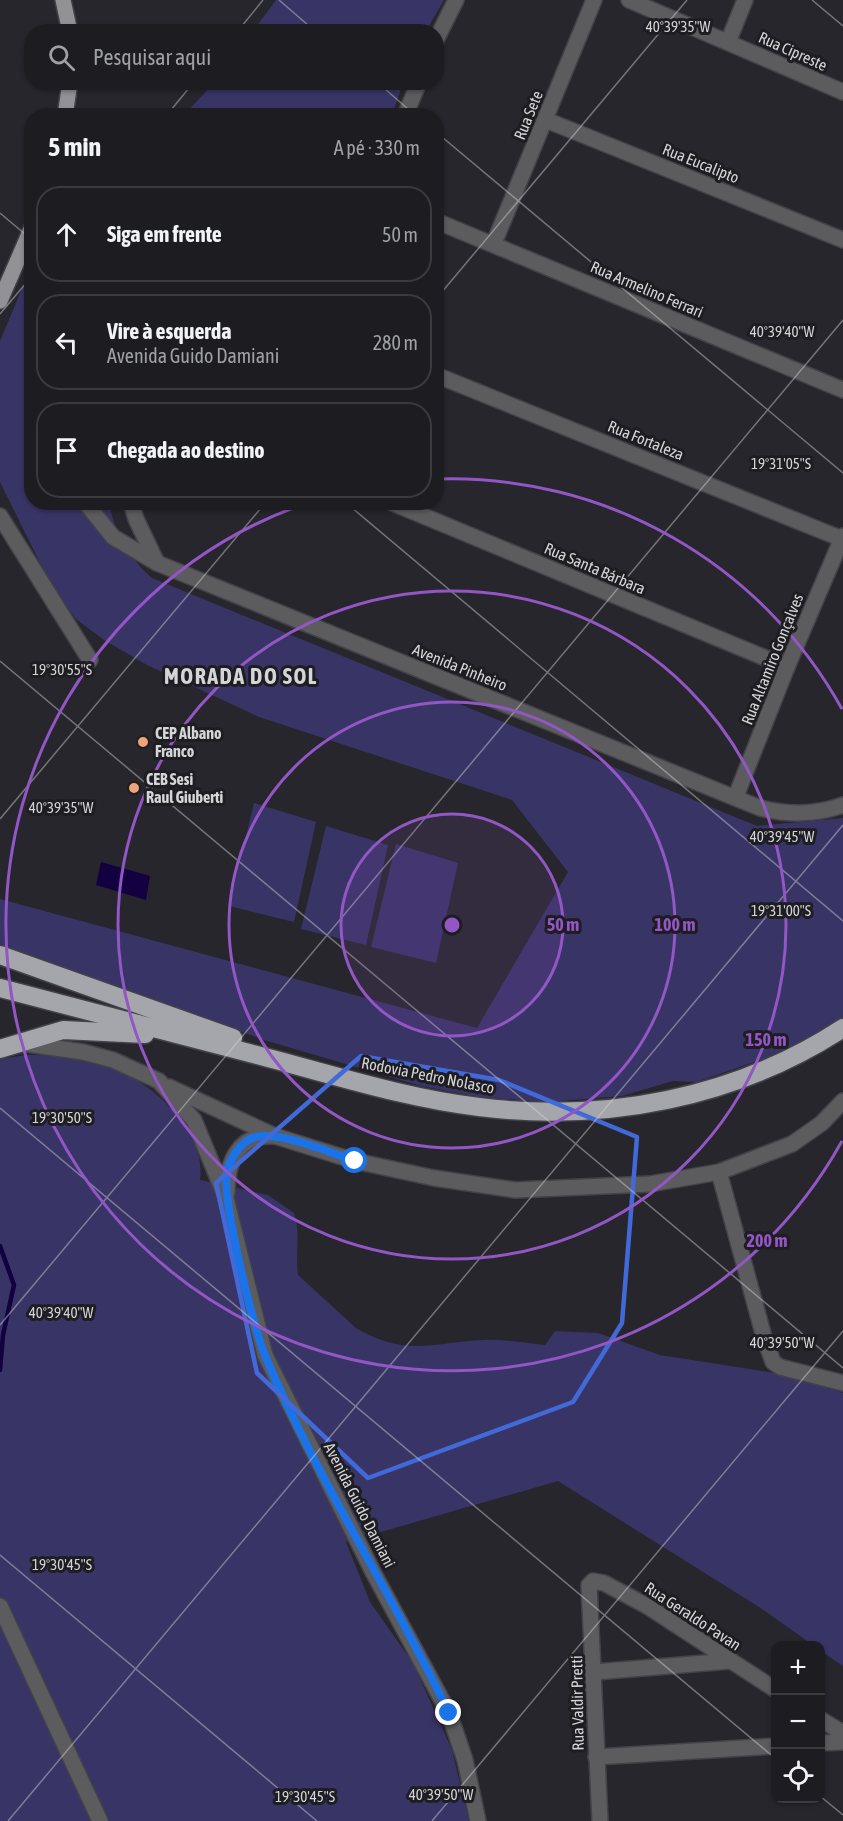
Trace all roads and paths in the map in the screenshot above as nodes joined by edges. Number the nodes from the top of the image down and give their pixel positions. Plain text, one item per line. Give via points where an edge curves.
1 (63, 0) edge
2 (456, 0) edge
3 (594, 0) edge
4 (629, 0) edge
5 (745, 0) edge
6 (68, 24) edge
7 (444, 24) edge
8 (728, 42) junction
9 (69, 90) edge
10 (416, 90) edge
11 (843, 92) edge
12 (66, 108) edge
13 (408, 108) edge
14 (546, 120) junction
15 (444, 224) edge
16 (843, 240) edge
17 (494, 243) junction
18 (24, 245) edge
19 (0, 301) edge
20 (444, 378) edge
21 (843, 390) edge
22 (91, 510) edge
23 (133, 510) edge
24 (409, 510) edge
25 (0, 516) edge
26 (842, 537) edge
27 (157, 563) junction
28 (90, 660) dead end
29 (787, 667) junction
30 (736, 796) junction
31 (843, 805) edge
32 (0, 955) edge
33 (0, 988) edge
34 (843, 1028) edge
35 (189, 1038) junction
36 (18, 1042) junction
37 (0, 1048) edge
38 (348, 1079) junction
39 (159, 1082) junction
40 (843, 1101) edge
41 (275, 1136) junction
42 (719, 1172) junction
43 (226, 1198) junction
44 (843, 1383) edge
45 (589, 1585) joint
46 (0, 1606) edge
47 (730, 1661) junction
48 (595, 1672) junction
49 (771, 1687) edge
50 (825, 1722) edge
51 (843, 1733) edge
52 (843, 1742) edge
53 (825, 1743) edge
54 (771, 1746) edge
55 (596, 1757) junction
56 (100, 1821) edge
57 (478, 1821) edge
58 (600, 1821) edge

1 - 6 main road
2 - 7 street
3 - 14 street, Rua Sete
4 - 8 street, Rua Cipreste
5 - 8 street
8 - 11 street, Rua Cipreste
9 - 12 main road
10 - 13 street
14 - 16 street, Rua Eucalipto
14 - 17 street, Rua Sete
15 - 17 street, Rua Armelino Ferrari
17 - 21 street, Rua Armelino Ferrari
18 - 19 main road
20 - 26 street, Rua Fortaleza
22 - 27 street, Avenida Pinheiro via 113,537
23 - 27 street
24 - 29 street, Rua Santa Bárbara
25 - 28 street
26 - 29 street, Rua Altamiro Gonçalves
27 - 30 street, Avenida Pinheiro
29 - 30 street, Rua Altamiro Gonçalves
30 - 31 street, Avenida Pinheiro via 760,808 796,815
32 - 38 highway
33 - 35 highway, Rodovia Pedro Nolasco
34 - 38 highway, Rodovia Pedro Nolasco via 801,1053 738,1080 661,1101 602,1110 548,1113 479,1107
35 - 36 highway via 63,1030
35 - 38 highway, Rodovia Pedro Nolasco
36 - 37 highway
36 - 39 street, Avenida Guido Damiani via 112,1060
39 - 41 street
39 - 43 street, Avenida Guido Damiani via 194,1120
40 - 42 street via 822,1123 792,1144
41 - 42 street via 355,1161 515,1190 650,1184
41 - 43 street, Avenida Guido Damiani via 251,1138 240,1146 227,1172
42 - 44 street via 773,1362
43 - 57 street, Avenida Guido Damiani via 265,1355 373,1572 449,1713 465,1760
45 - 47 street, Rua Geraldo Pavan via 593,1581 604,1582
45 - 48 street, Rua Valdir Pretti
46 - 56 street
47 - 48 street
47 - 49 street, Rua Geraldo Pavan
48 - 55 street, Rua Valdir Pretti
50 - 51 street
52 - 53 street
54 - 55 street
55 - 58 street, Rua Valdir Pretti

